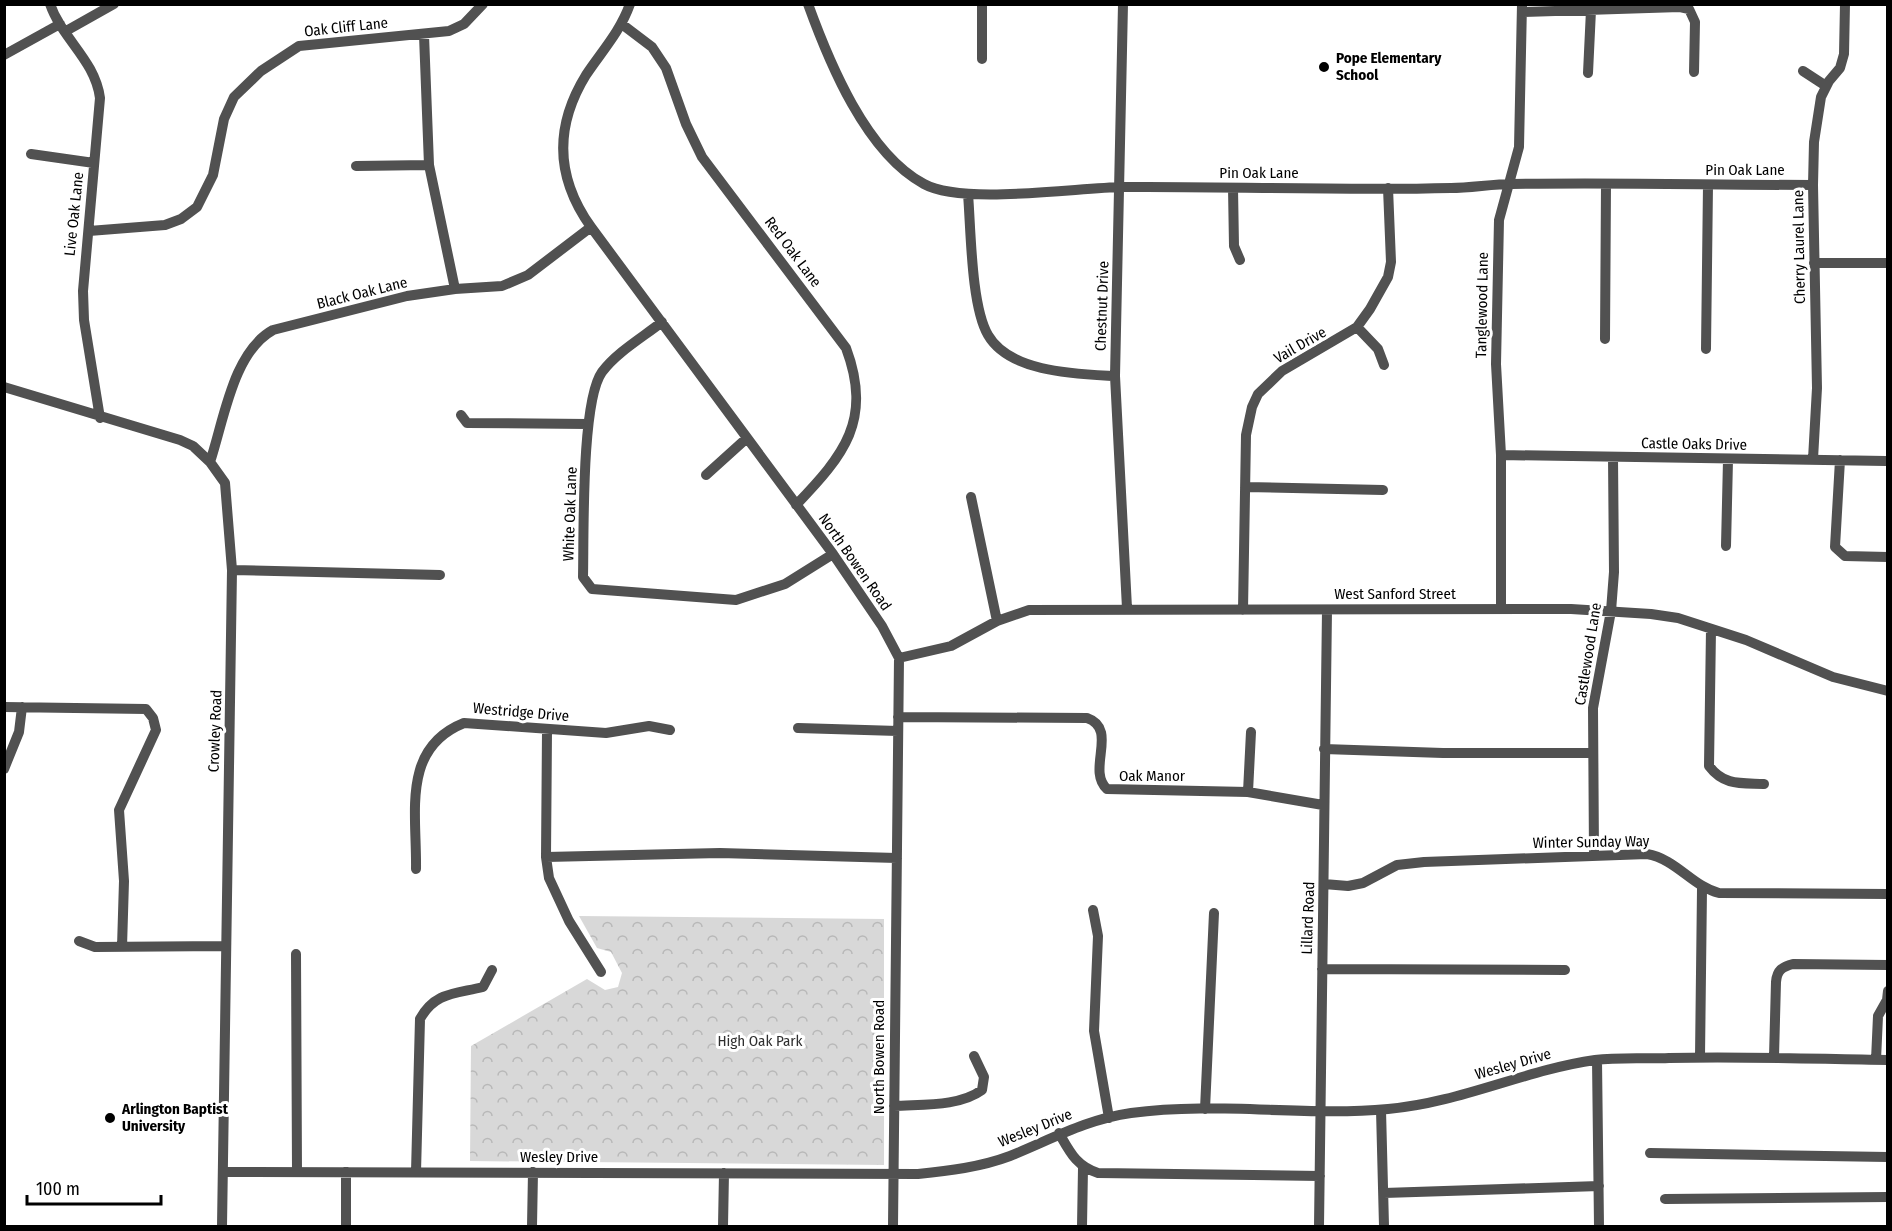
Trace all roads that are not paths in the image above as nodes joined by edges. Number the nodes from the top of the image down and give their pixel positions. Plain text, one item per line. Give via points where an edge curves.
1 (50, 4) edge
2 (114, 4) edge
3 (483, 4) edge
4 (630, 4) edge
5 (808, 4) edge
6 (982, 4) edge
7 (1123, 4) edge
8 (1845, 4) edge
9 (1522, 8) edge
10 (1591, 10) junction
11 (623, 25) junction
12 (63, 28) junction
13 (424, 35) junction
14 (4, 55) edge
15 (982, 59) dead end
16 (1803, 71) dead end
17 (1694, 72) dead end
18 (1588, 73) dead end
19 (1826, 86) junction
20 (31, 154) dead end
21 (94, 163) junction
22 (429, 165) junction
23 (356, 166) dead end
24 (1509, 184) junction
25 (1606, 184) junction
26 (1708, 185) junction
27 (1813, 185) junction
28 (1120, 187) junction
29 (1233, 188) junction
30 (1388, 188) junction
31 (968, 194) junction
32 (591, 227) junction
33 (89, 231) junction
34 (1240, 260) dead end
35 (1814, 263) junction
36 (1887, 264) edge
37 (455, 289) junction
38 (663, 322) junction
39 (1358, 327) junction
40 (1605, 339) dead end
41 (1707, 349) dead end
42 (1384, 365) dead end
43 (1115, 376) junction
44 (4, 387) edge
45 (461, 416) dead end
46 (100, 417) junction
47 (588, 424) junction
48 (747, 438) junction
49 (1501, 455) junction
50 (1613, 457) junction
51 (1813, 459) junction
52 (1728, 460) junction
53 (1840, 460) junction
54 (1886, 461) edge
55 (210, 462) junction
56 (706, 475) dead end
57 (1245, 487) junction
58 (1383, 490) dead end
59 (971, 497) dead end
60 (796, 506) junction
61 (1726, 546) dead end
62 (833, 554) junction
63 (1887, 557) edge
64 (232, 570) junction
65 (440, 575) dead end
66 (1127, 608) junction
67 (1501, 609) junction
68 (1243, 610) junction
69 (1327, 610) junction
70 (1611, 611) junction
71 (997, 621) junction
72 (1711, 629) junction
73 (899, 658) junction
74 (1887, 691) edge
75 (4, 706) edge
76 (21, 707) junction
77 (898, 717) junction
78 (798, 728) dead end
79 (547, 730) junction
80 (670, 730) dead end
81 (898, 731) junction
82 (1251, 732) dead end
83 (1324, 749) junction
84 (1592, 753) junction
85 (4, 769) edge
86 (1764, 784) dead end
87 (1248, 792) junction
88 (1323, 805) junction
89 (1594, 855) junction
90 (546, 857) junction
91 (897, 858) junction
92 (416, 869) dead end
93 (1324, 884) junction
94 (1702, 889) junction
95 (1887, 894) edge
96 (1093, 910) dead end
97 (1214, 913) dead end
98 (79, 941) dead end
99 (226, 946) junction
100 (122, 947) junction
101 (296, 954) dead end
102 (1887, 965) edge
103 (1322, 969) junction
104 (492, 970) dead end
105 (1565, 970) dead end
106 (601, 972) dead end
107 (1887, 990) edge
108 (974, 1056) dead end
109 (1700, 1058) junction
110 (1774, 1058) junction
111 (1597, 1060) junction
112 (1876, 1060) junction
113 (1887, 1060) edge
114 (894, 1106) junction
115 (1205, 1109) junction
116 (1381, 1110) junction
117 (1320, 1112) junction
118 (1109, 1118) junction
119 (1059, 1133) junction
120 (1650, 1153) dead end
121 (1887, 1157) edge
122 (1083, 1168) junction
123 (223, 1172) junction
124 (297, 1172) junction
125 (346, 1172) junction
126 (416, 1172) junction
127 (533, 1172) junction
128 (724, 1173) junction
129 (894, 1174) junction
130 (1320, 1176) junction
131 (1599, 1186) junction
132 (1384, 1193) junction
133 (1887, 1197) edge
134 (1665, 1199) dead end
135 (222, 1227) edge
136 (346, 1227) edge
137 (532, 1227) edge
138 (723, 1227) edge
139 (893, 1227) edge
140 (1082, 1227) edge
141 (1319, 1227) edge
142 (1384, 1227) edge
143 (1599, 1227) edge

1 - 12 street, Live Oak Lane
2 - 12 street
3 - 13 street, Oak Cliff Lane via 464,24
4 - 11 street, North Bowen Road
5 - 31 street, Pin Oak Lane via 847,97 879,142 922,183 942,191
6 - 15 street
7 - 28 street, Chestnut Drive
8 - 19 street, Cherry Laurel Lane via 1844,54 1840,68
9 - 10 street
9 - 24 street, Tanglewood Lane via 1520,147
10 - 17 street via 1689,9 1695,22
10 - 18 street
11 - 32 street, North Bowen Road via 587,74 566,118 564,167 569,189
11 - 60 street, Red Oak Lane via 652,47 662,61 702,157 846,348 854,368 857,395 846,446
12 - 14 street
12 - 21 street, Live Oak Lane via 98,82 100,112
13 - 22 street
13 - 33 street, Oak Cliff Lane via 299,46 261,70 234,96 224,119 213,175 197,207 165,225
16 - 19 street
19 - 27 street, Cherry Laurel Lane via 1816,120
20 - 21 street
21 - 33 street, Live Oak Lane
22 - 23 street
22 - 37 street
24 - 25 street, Pin Oak Lane
24 - 30 street, Pin Oak Lane
24 - 49 street, Tanglewood Lane via 1498,220 1496,364
25 - 26 street, Pin Oak Lane
25 - 40 street
26 - 27 street, Pin Oak Lane
26 - 41 street
27 - 35 street, Cherry Laurel Lane
28 - 29 street, Pin Oak Lane
28 - 31 street, Pin Oak Lane
28 - 43 street, Chestnut Drive
29 - 30 street, Pin Oak Lane
29 - 34 street via 1234,246
30 - 39 street, Vail Drive via 1388,277
31 - 43 street via 976,290 987,335 1005,352 1048,371
32 - 37 street, Black Oak Lane via 528,275 502,286
32 - 38 street, North Bowen Road
33 - 46 street, Live Oak Lane via 84,261 84,320
35 - 36 street
35 - 51 street, Cherry Laurel Lane via 1817,388
37 - 55 street, Black Oak Lane via 407,296 261,336 241,364
38 - 47 street, White Oak Lane via 615,358 601,374
38 - 48 street, North Bowen Road
39 - 42 street via 1378,349
39 - 57 street, Vail Drive via 1282,371 1258,394 1246,435
43 - 66 street, Chestnut Drive
44 - 46 street, Crowley Road
45 - 47 street via 467,423
46 - 55 street, Crowley Road via 180,440
47 - 62 street, White Oak Lane via 583,577 592,589 736,600 785,584
48 - 56 street
48 - 60 street, North Bowen Road
49 - 50 street, Castle Oaks Drive
49 - 67 street, Tanglewood Lane
50 - 52 street, Castle Oaks Drive
50 - 70 street, Castlewood Lane
51 - 52 street, Castle Oaks Drive
51 - 53 street, Castle Oaks Drive
52 - 61 street
53 - 54 street, Castle Oaks Drive
53 - 63 street via 1835,547 1845,556
55 - 64 street, Crowley Road via 225,483
57 - 58 street
57 - 68 street, Vail Drive
59 - 71 street
60 - 62 street, North Bowen Road
62 - 73 street, North Bowen Road
64 - 65 street
64 - 99 street, Crowley Road
66 - 68 street, West Sanford Street
66 - 71 street, West Sanford Street via 1029,610
67 - 69 street, West Sanford Street
67 - 70 street, West Sanford Street
68 - 69 street, West Sanford Street
69 - 83 street, Lillard Road
70 - 72 street, West Sanford Street via 1678,618
70 - 84 street, Castlewood Lane via 1593,708
71 - 73 street, West Sanford Street via 951,646
72 - 74 street, West Sanford Street via 1833,677
72 - 86 street via 1709,766 1726,783
73 - 77 street, North Bowen Road
75 - 76 street
76 - 85 street via 20,732
76 - 100 street via 147,710 156,723 119,810 124,881
77 - 81 street, North Bowen Road
77 - 87 street, Oak Manor via 1087,718 1102,732 1099,777 1107,789
78 - 81 street
79 - 80 street, Westridge Drive via 606,733 650,726
79 - 90 street
79 - 92 street, Westridge Drive via 464,723 434,740 417,772
81 - 91 street, North Bowen Road
82 - 87 street
83 - 84 street
83 - 88 street, Lillard Road
84 - 89 street, Castlewood Lane
87 - 88 street, Oak Manor
88 - 93 street, Lillard Road
89 - 93 street, Winter Sunday Way via 1424,862 1397,865 1363,884
89 - 94 street, Winter Sunday Way via 1660,856
90 - 91 street via 720,854
90 - 106 street via 553,891
91 - 114 street, North Bowen Road
93 - 103 street, Lillard Road
94 - 95 street via 1719,893
94 - 109 street
96 - 118 street via 1098,936 1094,1031
97 - 115 street
98 - 100 street via 95,947
99 - 100 street
99 - 123 street, Crowley Road
101 - 124 street
102 - 110 street via 1783,967 1777,972 1776,982
103 - 105 street
103 - 117 street, Lillard Road
104 - 126 street via 483,987 436,998 420,1019
107 - 112 street via 1887,1000 1878,1016
108 - 114 street via 984,1082 977,1094 944,1102
109 - 110 street, Wesley Drive
109 - 111 street, Wesley Drive
110 - 112 street, Wesley Drive
111 - 116 street, Wesley Drive via 1560,1066 1438,1101
111 - 131 street
112 - 113 street, Wesley Drive
114 - 129 street, North Bowen Road
115 - 117 street, Wesley Drive
115 - 118 street, Wesley Drive via 1130,1113
116 - 117 street, Wesley Drive
116 - 132 street
117 - 130 street, Lillard Road
118 - 119 street, Wesley Drive
119 - 122 street
119 - 129 street, Wesley Drive via 986,1163 943,1172
120 - 121 street
122 - 130 street via 1098,1173
122 - 140 street
123 - 124 street, Wesley Drive
123 - 135 street, Crowley Road
124 - 125 street, Wesley Drive
125 - 126 street, Wesley Drive
125 - 136 street
126 - 127 street, Wesley Drive
127 - 128 street, Wesley Drive
127 - 137 street
128 - 129 street, Wesley Drive
128 - 138 street
129 - 139 street, North Bowen Road
130 - 141 street, Lillard Road
131 - 132 street
131 - 143 street
132 - 142 street
133 - 134 street

